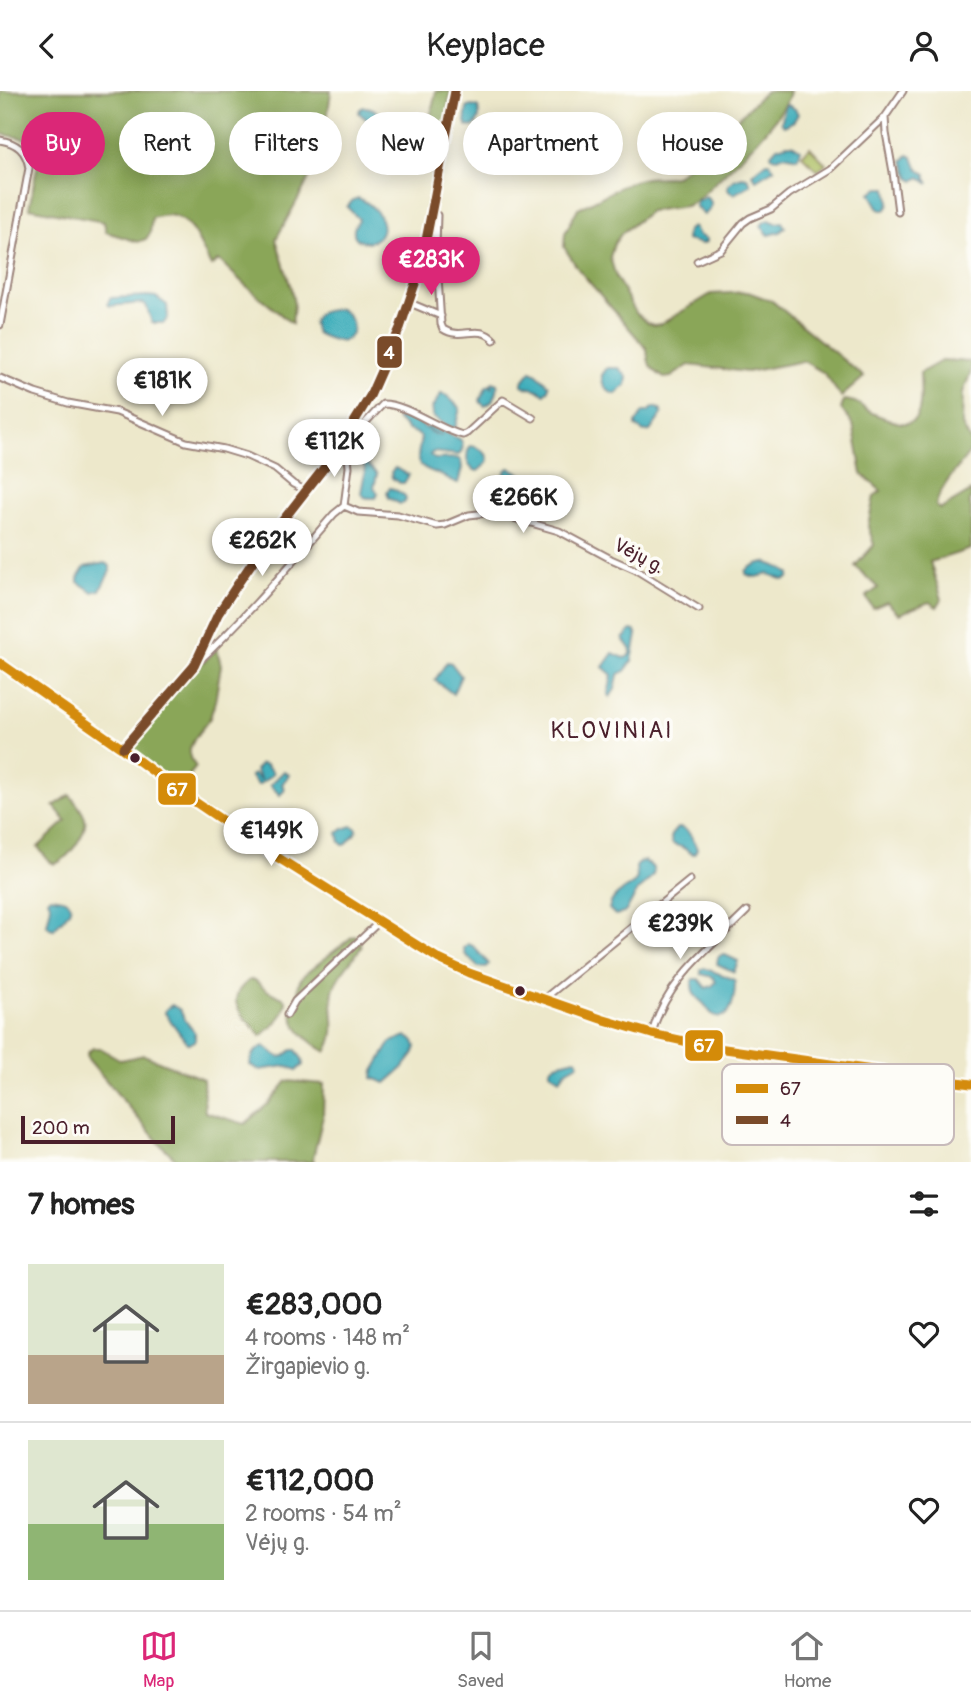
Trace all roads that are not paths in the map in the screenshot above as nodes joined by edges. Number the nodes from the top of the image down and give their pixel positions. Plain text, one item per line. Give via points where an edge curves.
1 (456, 91) edge
2 (903, 91) edge
3 (884, 117) junction
4 (0, 140) edge
5 (898, 212) dead end
6 (437, 215) dead end
7 (697, 261) dead end
8 (410, 303) junction
9 (441, 316) junction
10 (0, 325) edge
11 (494, 340) dead end
12 (0, 378) edge
13 (533, 418) dead end
14 (345, 444) junction
15 (307, 491) junction
16 (344, 506) junction
17 (699, 609) dead end
18 (210, 630) junction
19 (224, 639) junction
20 (0, 663) edge
21 (194, 666) junction
22 (123, 748) junction
23 (690, 880) dead end
24 (747, 911) dead end
25 (379, 922) junction
26 (545, 998) junction
27 (287, 1015) dead end
28 (652, 1034) junction
29 (830, 1064) edge

1 - 8 street
2 - 3 street
3 - 5 street
3 - 7 street via 830,169 750,218 721,250
4 - 10 street via 23,151 29,168
6 - 9 street
8 - 9 street
8 - 14 street
9 - 11 street via 446,332 481,331
12 - 15 street via 35,393 117,412 186,442 247,456
13 - 14 street via 503,400 463,435 383,404
14 - 15 street
14 - 16 street via 349,467
15 - 18 street via 256,557
16 - 17 street, Vėjų g. via 437,526 469,515 499,514 559,531 636,569
16 - 19 street
18 - 19 street
18 - 21 street
19 - 21 street
20 - 22 street
21 - 22 street
22 - 25 street via 189,798
23 - 26 street
24 - 28 street via 674,987 656,1017
25 - 26 street via 439,960
25 - 27 street via 295,1001
26 - 28 street
28 - 29 street

